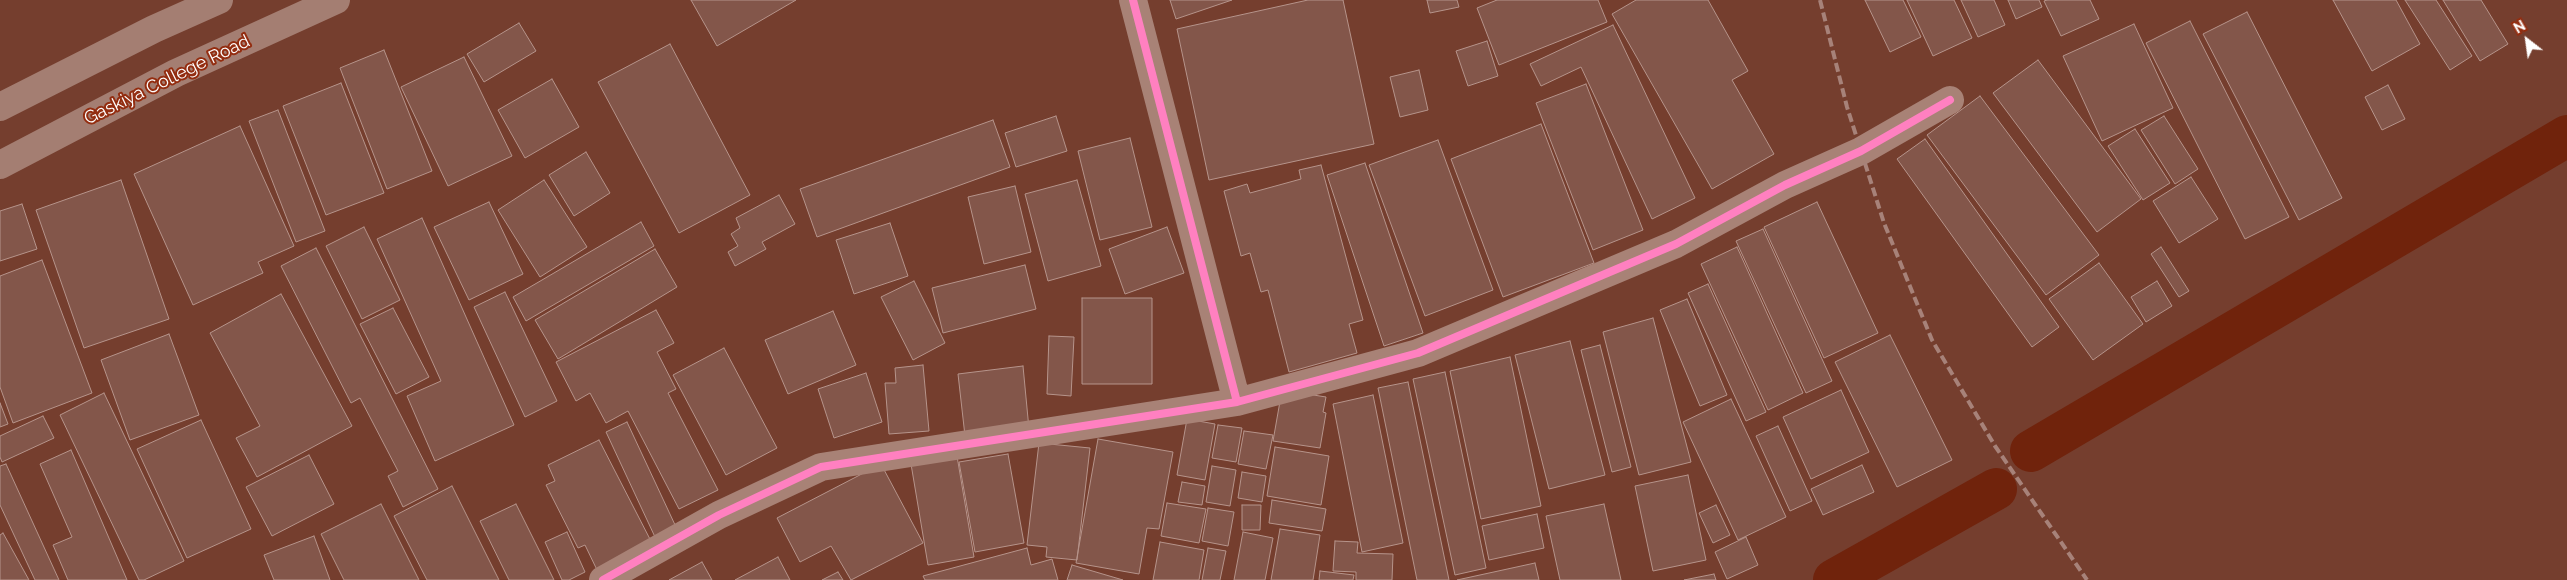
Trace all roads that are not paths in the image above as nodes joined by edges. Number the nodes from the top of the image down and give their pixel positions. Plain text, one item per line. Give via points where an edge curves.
1 (219, 0) edge
2 (336, 0) edge
3 (1132, 0) edge
4 (1950, 100) dead end
5 (0, 107) edge
6 (0, 165) edge
7 (1237, 402) junction
8 (603, 580) edge

1 - 5 main road
2 - 6 main road, Gaskiya College Road via 176,73
3 - 7 street
4 - 7 street via 1861,151 1785,185 1676,244 1560,294 1418,353
7 - 8 street via 821,467 719,515

